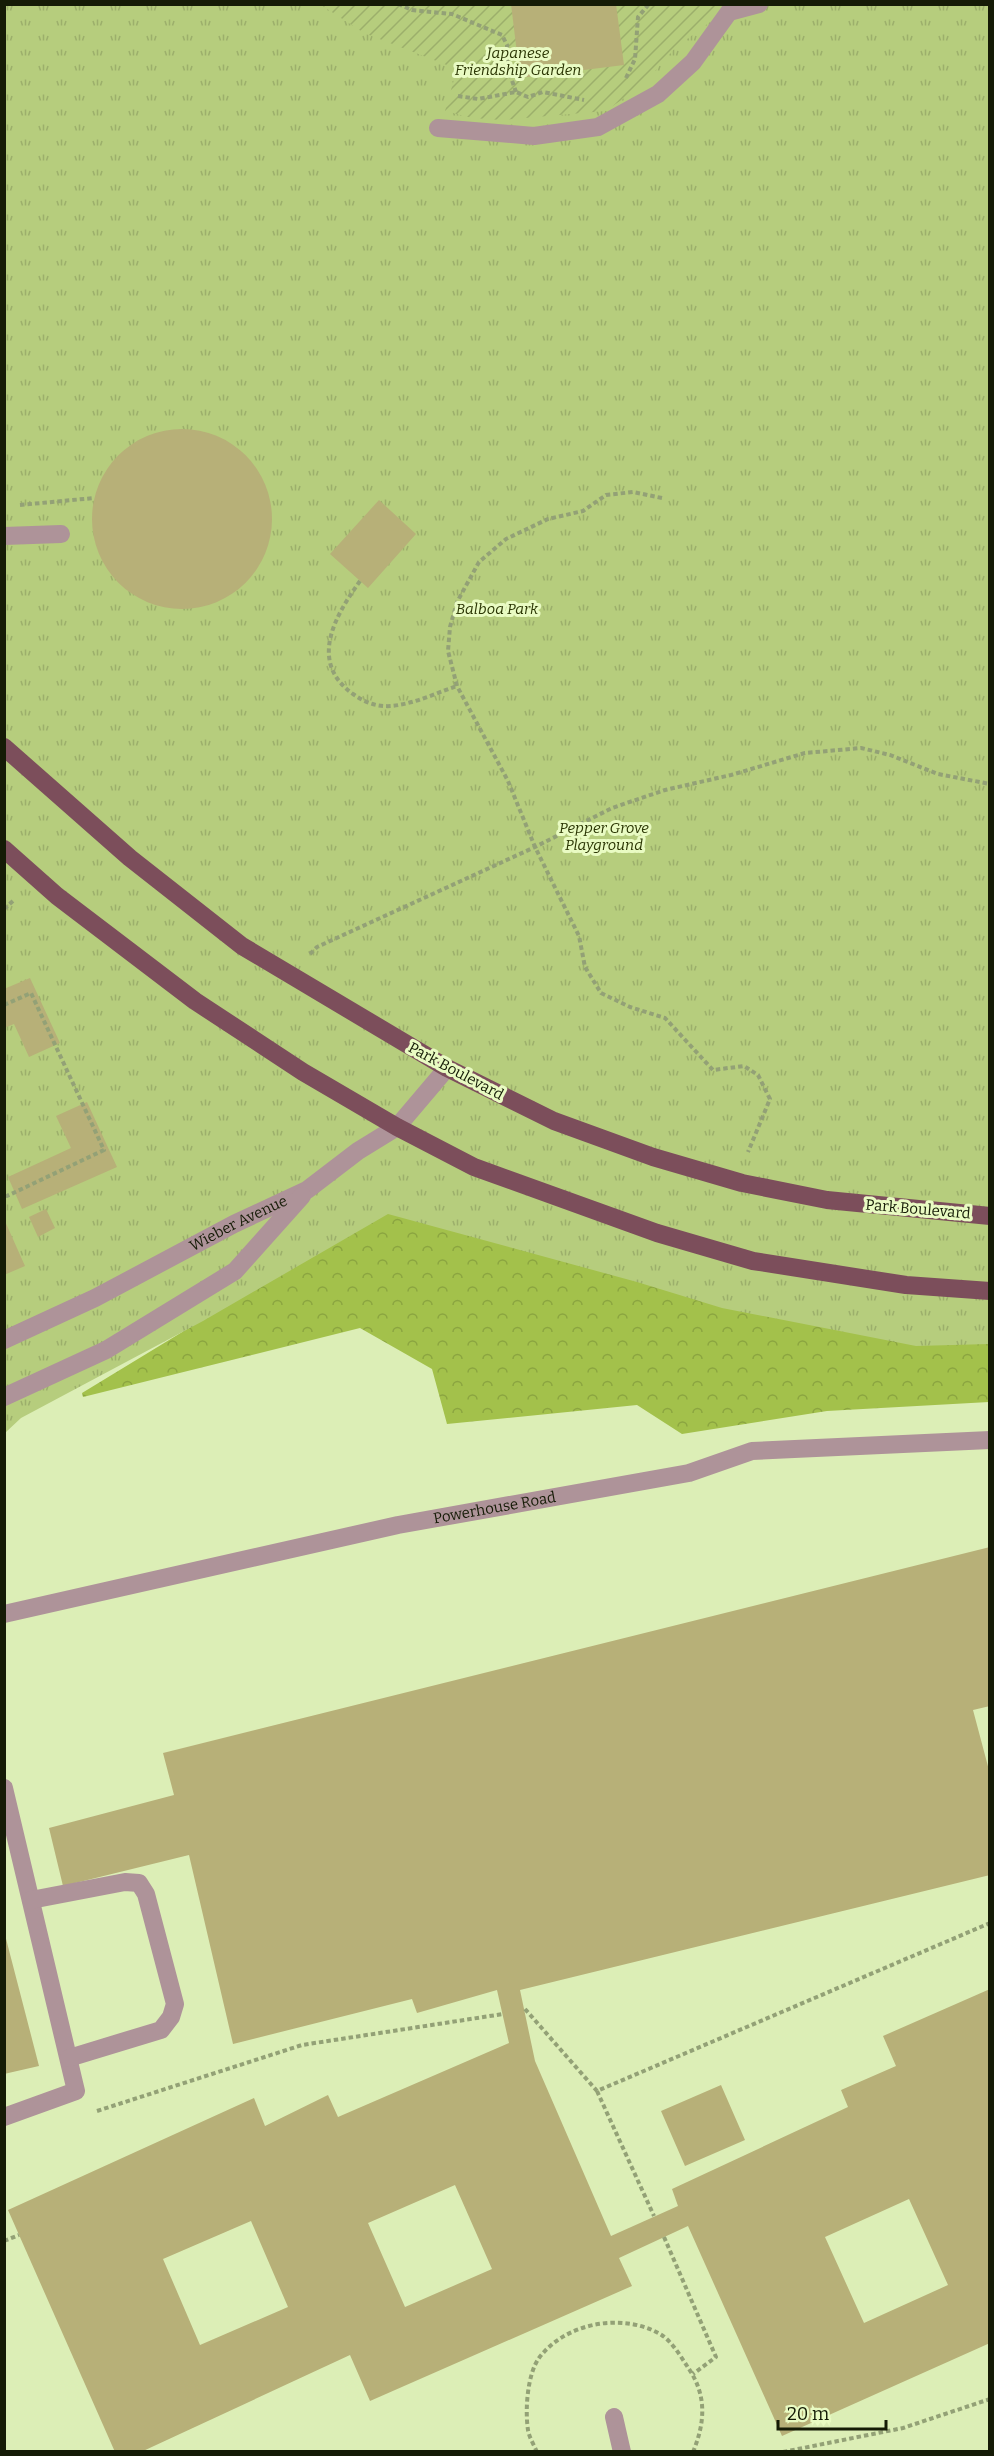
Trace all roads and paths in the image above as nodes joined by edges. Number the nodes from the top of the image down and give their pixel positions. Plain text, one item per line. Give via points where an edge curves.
1 (398, 4) edge
2 (649, 4) edge
3 (759, 4) edge
4 (624, 82) dead end
5 (516, 92) junction
6 (458, 96) dead end
7 (592, 105) dead end
8 (438, 128) dead end
9 (94, 498) dead end
10 (663, 498) dead end
11 (16, 505) dead end
12 (61, 534) dead end
13 (4, 536) edge
14 (360, 581) dead end
15 (457, 686) junction
16 (4, 747) edge
17 (990, 784) edge
18 (535, 847) junction
19 (4, 849) edge
20 (14, 900) dead end
21 (4, 909) edge
22 (310, 954) dead end
23 (4, 1005) edge
24 (447, 1068) junction
25 (398, 1127) junction
26 (748, 1152) dead end
27 (307, 1190) junction
28 (4, 1191) edge
29 (990, 1215) edge
30 (990, 1291) edge
31 (4, 1340) edge
32 (4, 1397) edge
33 (990, 1440) edge
34 (4, 1614) edge
35 (5, 1789) edge
36 (31, 1900) junction
37 (990, 1923) edge
38 (525, 2009) dead end
39 (502, 2014) dead end
40 (69, 2058) junction
41 (597, 2091) junction
42 (113, 2105) dead end
43 (4, 2117) edge
44 (654, 2216) dead end
45 (19, 2235) dead end
46 (664, 2237) dead end
47 (4, 2241) edge
48 (693, 2374) junction
49 (990, 2399) edge
50 (614, 2417) dead end
51 (537, 2451) edge
52 (622, 2451) edge
53 (693, 2451) edge
54 (783, 2451) edge

1 - 5 path via 412,10 452,14 502,35
2 - 4 path via 638,16 635,59
3 - 8 street via 729,12 693,62 658,94 598,127 534,136
5 - 6 path via 477,99
5 - 7 path via 528,97 543,92 581,98
9 - 11 path
10 - 15 path via 633,492 606,495 583,511 548,519 506,539 480,562 457,602 450,627 448,651
12 - 13 street
14 - 15 path via 342,607 328,654 333,674 346,689 365,703 390,706
15 - 18 path via 508,781
16 - 24 main road, Park Boulevard via 130,858 242,946
17 - 18 path via 938,774 861,748 805,753 665,790 622,805
18 - 22 path via 317,947
18 - 26 path via 579,936 585,967 601,993 665,1018 713,1070 744,1066 758,1075 770,1100
19 - 25 main road via 57,896 195,1001 303,1072
20 - 21 path
23 - 28 path via 31,993 104,1150 7,1196
24 - 25 street, Wieber Avenue
24 - 29 main road, Park Boulevard via 555,1121 742,1183 827,1200
25 - 27 street, Wieber Avenue via 358,1151
25 - 30 main road via 474,1167 563,1201 743,1258 906,1285
27 - 31 street, Wieber Avenue
27 - 32 street via 235,1271 106,1350
33 - 34 street, Powerhouse Road via 752,1451 689,1473 398,1525
35 - 36 street
36 - 40 street
36 - 40 street via 125,1882 139,1883 146,1894 175,2004 161,2030
37 - 41 path
38 - 41 path
39 - 42 path via 302,2045
40 - 43 street via 76,2091
41 - 44 path
45 - 47 path
46 - 48 path via 716,2357
48 - 51 path via 662,2335 641,2326 621,2322 591,2325 561,2338 538,2359 526,2402 528,2432
48 - 53 path via 704,2410
49 - 54 path via 903,2428
50 - 52 street

